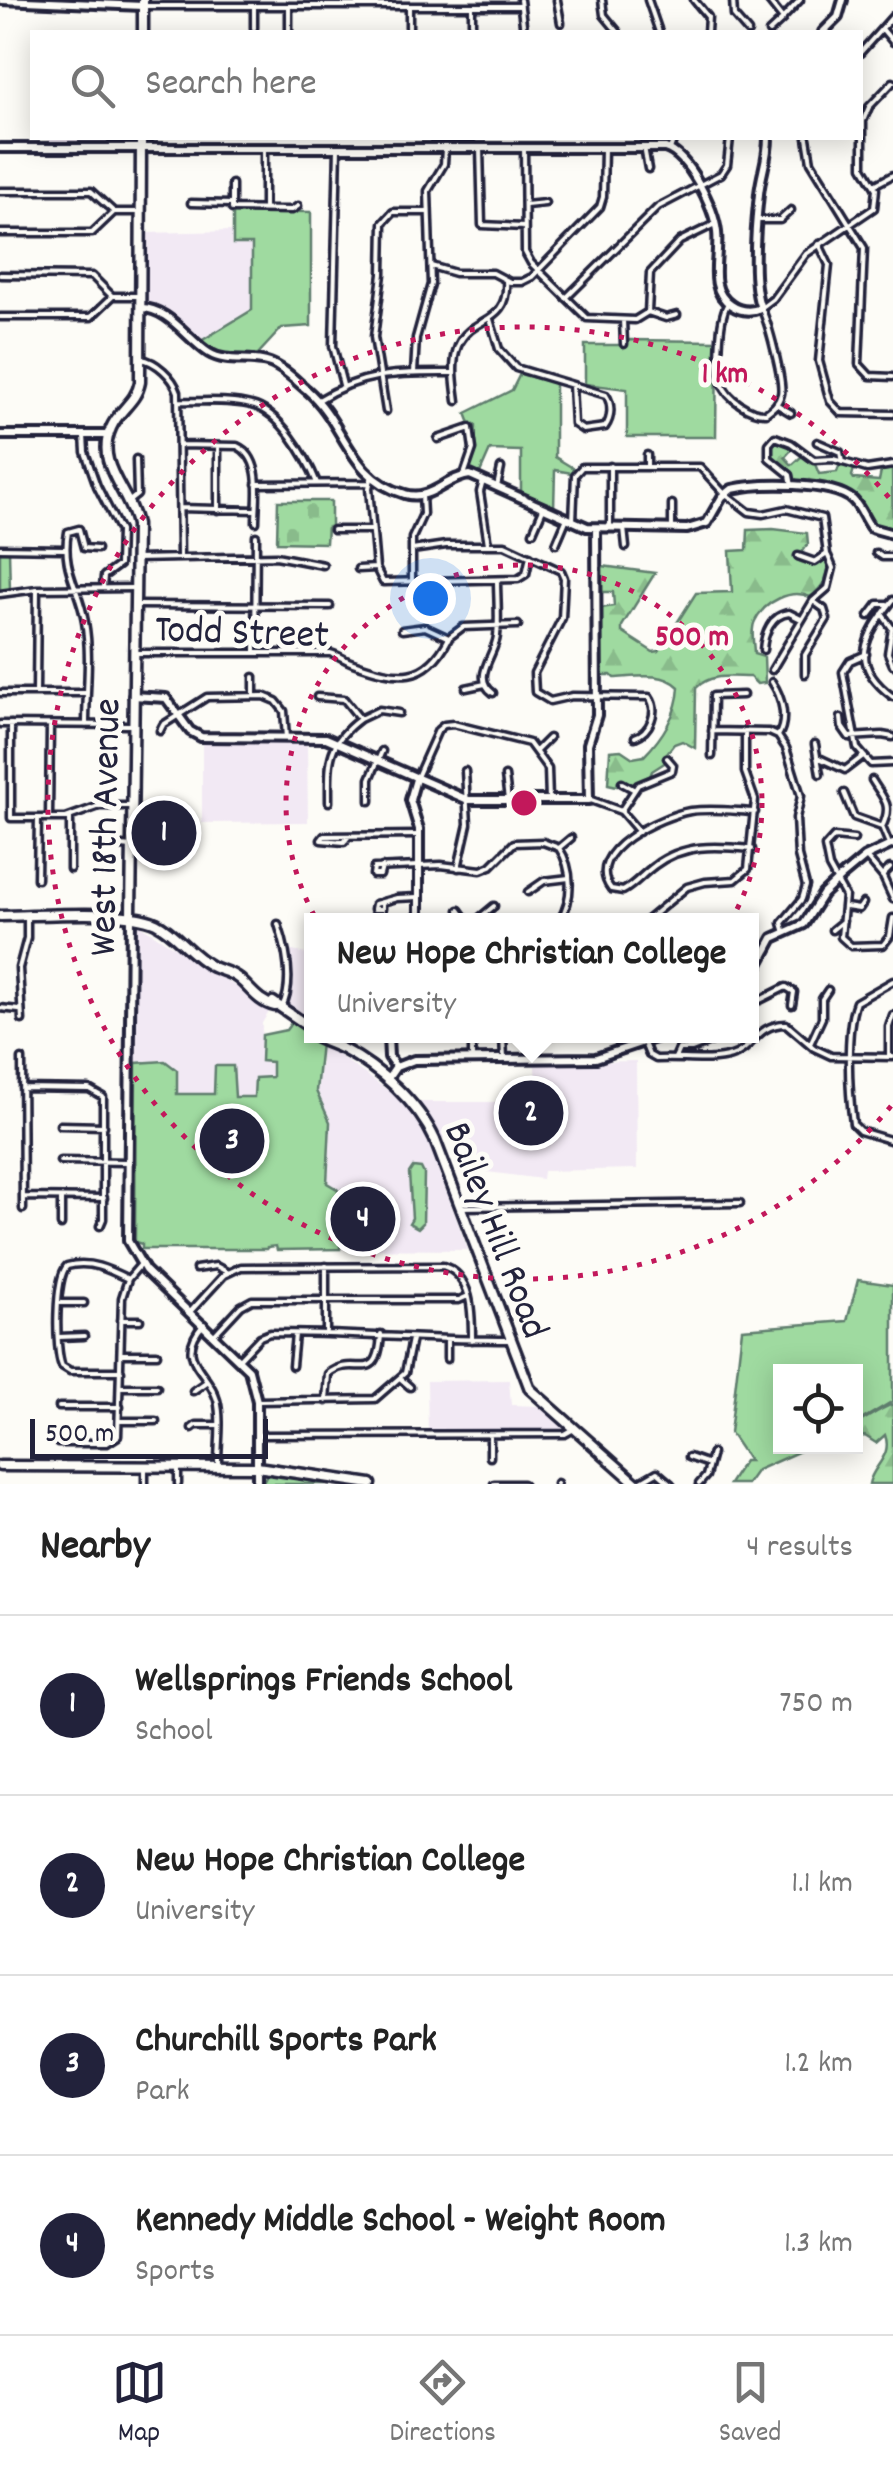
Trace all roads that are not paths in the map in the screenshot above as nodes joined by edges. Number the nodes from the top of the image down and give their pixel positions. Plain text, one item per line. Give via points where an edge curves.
1 (2, 0) edge
2 (557, 0) edge
3 (602, 0) edge
4 (648, 0) edge
5 (694, 0) edge
6 (732, 0) edge
7 (768, 0) edge
8 (800, 0) edge
9 (843, 0) edge
10 (143, 3) edge
11 (398, 3) edge
12 (520, 3) edge
13 (254, 6) junction
14 (289, 6) junction
15 (409, 6) junction
16 (472, 6) junction
17 (893, 16) edge
18 (783, 19) junction
19 (561, 23) dead end
20 (254, 28) dead end
21 (142, 30) edge
22 (289, 30) edge
23 (409, 30) edge
24 (472, 30) edge
25 (524, 30) edge
26 (616, 30) edge
27 (658, 30) edge
28 (706, 30) edge
29 (746, 30) edge
30 (771, 30) edge
31 (825, 30) edge
32 (884, 30) junction
33 (893, 42) edge
34 (863, 51) edge
35 (893, 82) edge
36 (141, 140) edge
37 (388, 140) edge
38 (673, 140) edge
39 (730, 140) edge
40 (768, 140) edge
41 (807, 140) edge
42 (644, 147) junction
43 (0, 148) edge
44 (141, 148) junction
45 (264, 148) junction
46 (338, 148) junction
47 (388, 148) junction
48 (445, 148) junction
49 (480, 148) junction
50 (524, 148) junction
51 (604, 148) junction
52 (670, 149) junction
53 (648, 168) dead end
54 (893, 175) edge
55 (232, 184) dead end
56 (874, 185) junction
57 (698, 186) junction
58 (0, 191) edge
59 (190, 204) dead end
60 (546, 204) dead end
61 (524, 205) junction
62 (232, 206) junction
63 (298, 206) dead end
64 (264, 210) junction
65 (791, 210) dead end
66 (114, 212) junction
67 (140, 212) junction
68 (428, 212) junction
69 (758, 220) junction
70 (715, 224) junction
71 (850, 224) junction
72 (524, 228) junction
73 (0, 233) edge
74 (819, 244) junction
75 (431, 266) junction
76 (538, 270) junction
77 (0, 275) edge
78 (506, 280) junction
79 (112, 296) junction
80 (139, 296) junction
81 (566, 298) junction
82 (729, 303) junction
83 (140, 308) junction
84 (762, 308) junction
85 (648, 312) junction
86 (677, 316) dead end
87 (0, 317) edge
88 (490, 319) junction
89 (624, 320) junction
90 (624, 344) dead end
91 (140, 359) junction
92 (414, 373) junction
93 (454, 373) junction
94 (378, 374) junction
95 (893, 377) edge
96 (344, 385) junction
97 (572, 385) junction
98 (178, 401) junction
99 (318, 401) junction
100 (457, 401) dead end
101 (776, 404) junction
102 (386, 410) dead end
103 (792, 413) dead end
104 (893, 414) edge
105 (0, 434) edge
106 (84, 435) junction
107 (108, 435) junction
108 (438, 439) dead end
109 (816, 442) dead end
110 (179, 445) junction
111 (218, 446) junction
112 (647, 455) dead end
113 (136, 459) dead end
114 (842, 462) junction
115 (893, 465) edge
116 (610, 466) junction
117 (648, 466) junction
118 (501, 468) dead end
119 (464, 476) junction
120 (370, 481) junction
121 (483, 481) junction
122 (256, 484) junction
123 (317, 484) junction
124 (792, 486) junction
125 (497, 487) junction
126 (725, 494) junction
127 (422, 495) junction
128 (128, 502) junction
129 (672, 504) dead end
130 (180, 508) junction
131 (544, 508) junction
132 (218, 510) junction
133 (256, 510) junction
134 (570, 520) junction
135 (256, 522) dead end
136 (596, 528) junction
137 (610, 528) junction
138 (624, 528) junction
139 (672, 529) junction
140 (333, 530) dead end
141 (372, 530) junction
142 (532, 532) dead end
143 (893, 534) edge
144 (256, 536) dead end
145 (556, 544) dead end
146 (488, 545) junction
147 (626, 547) dead end
148 (0, 548) edge
149 (97, 548) dead end
150 (64, 549) junction
151 (412, 550) junction
152 (876, 553) dead end
153 (827, 554) junction
154 (530, 555) junction
155 (180, 556) junction
156 (256, 556) junction
157 (798, 556) dead end
158 (893, 557) edge
159 (135, 559) junction
160 (323, 564) dead end
161 (376, 568) junction
162 (358, 569) dead end
163 (496, 580) junction
164 (412, 583) junction
165 (103, 588) junction
166 (135, 588) junction
167 (37, 589) junction
168 (73, 589) junction
169 (0, 594) edge
170 (813, 601) junction
171 (891, 602) edge
172 (135, 605) junction
173 (255, 605) junction
174 (330, 606) dead end
175 (882, 614) junction
176 (869, 616) dead end
177 (802, 619) junction
178 (518, 625) dead end
179 (497, 626) junction
180 (402, 630) dead end
181 (449, 638) junction
182 (762, 650) dead end
183 (255, 652) junction
184 (134, 653) junction
185 (492, 653) junction
186 (365, 654) dead end
187 (866, 654) junction
188 (502, 658) dead end
189 (542, 658) junction
190 (550, 663) dead end
191 (893, 664) edge
192 (362, 666) junction
193 (772, 670) dead end
194 (804, 674) dead end
195 (254, 677) dead end
196 (772, 682) dead end
197 (485, 684) junction
198 (466, 688) dead end
199 (0, 693) edge
200 (36, 693) junction
201 (86, 693) junction
202 (493, 693) dead end
203 (134, 696) junction
204 (254, 696) junction
205 (317, 696) dead end
206 (597, 696) junction
207 (658, 696) dead end
208 (743, 696) dead end
209 (893, 697) edge
210 (652, 700) junction
211 (399, 713) dead end
212 (179, 715) junction
213 (360, 718) junction
214 (841, 718) dead end
215 (0, 724) edge
216 (11, 724) junction
217 (50, 724) junction
218 (86, 725) junction
219 (133, 725) junction
220 (160, 731) dead end
221 (712, 731) junction
222 (745, 731) junction
223 (778, 736) junction
224 (635, 737) dead end
225 (286, 738) junction
226 (549, 738) dead end
227 (855, 738) junction
228 (893, 738) edge
229 (336, 742) junction
230 (815, 744) dead end
231 (382, 751) dead end
232 (536, 751) junction
233 (712, 756) dead end
234 (817, 757) junction
235 (862, 757) junction
236 (667, 758) dead end
237 (378, 761) junction
238 (893, 762) edge
239 (465, 770) dead end
240 (820, 774) dead end
241 (506, 776) dead end
242 (416, 779) junction
243 (872, 780) dead end
244 (622, 783) dead end
245 (632, 789) junction
246 (844, 793) dead end
247 (468, 800) junction
248 (508, 800) junction
249 (549, 800) junction
250 (588, 800) junction
251 (329, 802) dead end
252 (370, 802) dead end
253 (132, 806) junction
254 (621, 811) junction
255 (755, 812) junction
256 (38, 818) junction
257 (49, 818) junction
258 (70, 818) junction
259 (882, 827) junction
260 (639, 832) junction
261 (419, 835) junction
262 (350, 836) junction
263 (98, 838) dead end
264 (570, 838) dead end
265 (854, 839) dead end
266 (891, 844) edge
267 (132, 847) junction
268 (559, 848) junction
269 (752, 848) junction
270 (866, 856) junction
271 (419, 866) junction
272 (382, 868) dead end
273 (458, 868) junction
274 (890, 868) dead end
275 (70, 869) dead end
276 (882, 876) junction
277 (569, 878) junction
278 (38, 880) dead end
279 (838, 881) junction
280 (528, 892) dead end
281 (419, 897) junction
282 (893, 899) edge
283 (382, 902) dead end
284 (864, 902) dead end
285 (494, 906) dead end
286 (846, 907) junction
287 (459, 910) dead end
288 (418, 913) edge
289 (461, 913) edge
290 (485, 913) edge
291 (564, 913) edge
292 (655, 913) edge
293 (0, 916) edge
294 (27, 916) junction
295 (131, 916) junction
296 (893, 918) edge
297 (842, 921) junction
298 (278, 924) dead end
299 (832, 930) dead end
300 (785, 933) junction
301 (759, 963) edge
302 (893, 980) edge
303 (828, 990) dead end
304 (759, 997) edge
305 (792, 1005) dead end
306 (0, 1008) edge
307 (280, 1009) junction
308 (20, 1010) junction
309 (893, 1016) edge
310 (22, 1020) dead end
311 (304, 1027) edge
312 (759, 1032) edge
313 (328, 1043) edge
314 (330, 1043) edge
315 (388, 1043) edge
316 (472, 1043) edge
317 (504, 1043) edge
318 (632, 1043) edge
319 (644, 1043) edge
320 (706, 1043) edge
321 (746, 1043) edge
322 (810, 1044) junction
323 (335, 1047) junction
324 (851, 1057) junction
325 (891, 1057) edge
326 (675, 1058) junction
327 (22, 1059) dead end
328 (472, 1059) junction
329 (504, 1059) junction
330 (396, 1068) junction
331 (386, 1081) junction
332 (22, 1088) junction
333 (60, 1125) dead end
334 (104, 1126) junction
335 (893, 1140) edge
336 (60, 1162) dead end
337 (104, 1162) junction
338 (128, 1162) junction
339 (23, 1197) junction
340 (61, 1198) junction
341 (104, 1198) junction
342 (740, 1204) dead end
343 (459, 1207) junction
344 (23, 1210) dead end
345 (61, 1225) dead end
346 (100, 1226) dead end
347 (140, 1265) junction
348 (326, 1266) junction
349 (196, 1269) dead end
350 (227, 1272) junction
351 (128, 1279) junction
352 (468, 1296) junction
353 (326, 1299) junction
354 (60, 1303) junction
355 (84, 1303) dead end
356 (190, 1312) junction
357 (121, 1320) junction
358 (140, 1320) dead end
359 (204, 1324) junction
360 (215, 1334) junction
361 (295, 1334) junction
362 (326, 1334) junction
363 (381, 1334) junction
364 (59, 1336) junction
365 (84, 1336) dead end
366 (412, 1339) junction
367 (447, 1340) junction
368 (472, 1340) junction
369 (510, 1340) junction
370 (121, 1354) junction
371 (157, 1354) dead end
372 (240, 1358) junction
373 (447, 1359) dead end
374 (292, 1366) dead end
375 (121, 1372) junction
376 (400, 1379) junction
377 (206, 1382) junction
378 (120, 1387) junction
379 (157, 1387) dead end
380 (410, 1387) dead end
381 (194, 1391) dead end
382 (257, 1401) junction
383 (326, 1401) junction
384 (59, 1407) dead end
385 (120, 1408) junction
386 (156, 1420) dead end
387 (120, 1421) junction
388 (218, 1425) junction
389 (192, 1428) dead end
390 (574, 1429) junction
391 (490, 1434) junction
392 (257, 1435) junction
393 (58, 1443) dead end
394 (712, 1453) dead end
395 (490, 1457) dead end
396 (689, 1458) dead end
397 (709, 1464) junction
398 (0, 1466) edge
399 (145, 1466) junction
400 (178, 1466) junction
401 (218, 1466) junction
402 (257, 1466) junction
403 (145, 1484) edge
404 (178, 1484) edge
405 (257, 1484) edge
406 (370, 1484) edge
407 (494, 1484) edge
408 (523, 1484) edge
409 (637, 1484) edge
410 (671, 1484) edge
411 (699, 1484) edge

1 - 10 street
2 - 19 street
3 - 26 street
4 - 27 street
5 - 28 street via 708,18
6 - 29 street via 734,16
7 - 18 street
8 - 18 street
9 - 31 street
10 - 13 street
10 - 21 main road
11 - 14 street
11 - 15 street
12 - 16 street
12 - 25 street
13 - 14 street
13 - 20 street
14 - 22 street
15 - 16 street
15 - 23 street
16 - 24 street
17 - 32 street
18 - 30 street
32 - 33 street
32 - 34 street
35 - 56 street via 864,112 863,167
36 - 44 main road
37 - 47 street
38 - 52 street
39 - 57 street via 725,170
40 - 69 street
41 - 71 street via 811,162
42 - 51 street
42 - 52 street
42 - 53 street
43 - 44 street
44 - 45 street
44 - 67 main road
45 - 46 street
45 - 64 street
46 - 47 street
46 - 96 street via 332,346
47 - 48 street
48 - 49 street
48 - 68 street via 444,164 428,188
49 - 50 street
49 - 72 street via 482,224
50 - 51 street
50 - 61 street
51 - 76 street via 600,207
52 - 57 street
54 - 56 street
55 - 62 street
56 - 71 street via 874,208
57 - 70 street
57 - 81 street via 658,206
58 - 66 street via 91,191
59 - 62 street
60 - 61 street
61 - 72 street
62 - 64 street
63 - 64 street
65 - 69 street via 780,220
66 - 67 street
66 - 73 street via 94,232
67 - 80 main road
68 - 75 street
68 - 94 street via 393,212 384,220 374,328
69 - 84 street via 756,288
70 - 82 street via 716,283
70 - 85 street via 680,241 654,268
71 - 74 street
71 - 95 street via 864,255 859,364 870,376
72 - 76 street via 525,252
74 - 84 street
74 - 104 street via 829,265 818,355 830,401 847,414
75 - 78 street
75 - 92 street
76 - 78 street via 522,282
76 - 81 street
77 - 79 street via 93,276
78 - 88 street via 505,301
79 - 80 street
79 - 87 street via 91,317
80 - 83 main road
81 - 89 street via 587,318
82 - 84 street
82 - 101 street via 722,315 720,371 728,394 757,413
83 - 91 main road
83 - 99 street via 160,312 214,356 276,366
84 - 101 street via 782,387
85 - 86 street
85 - 89 street
88 - 93 street via 463,337
88 - 97 street via 511,365
89 - 90 street
91 - 98 street via 173,381
91 - 107 main road via 137,394
92 - 93 street
92 - 94 street
93 - 100 street
94 - 96 street
94 - 102 street
96 - 99 street
97 - 97 street via 608,398 605,427 583,430 574,424
98 - 110 street
98 - 123 street via 259,408 282,428
99 - 120 street
101 - 103 street
105 - 106 street
106 - 107 street
106 - 165 street via 96,484 121,532 118,567 104,576
107 - 128 main road, West 18th Avenue via 110,468
108 - 119 street via 470,428
109 - 114 street via 840,452
110 - 111 street
110 - 130 street
111 - 122 street via 245,449
111 - 132 street
112 - 117 street
113 - 128 street via 138,495
114 - 115 street via 866,470
114 - 124 street via 814,460 775,437 769,458 790,475
116 - 117 street
116 - 134 street via 577,470
116 - 137 street
117 - 126 street via 700,467
118 - 125 street
119 - 121 street
119 - 127 street
120 - 123 street
120 - 127 street
120 - 141 street
121 - 125 street
121 - 146 street
122 - 123 street
122 - 133 street
124 - 126 street
124 - 143 street via 848,496 871,528
125 - 131 street
126 - 139 street via 702,526
126 - 153 street via 756,514 786,509 819,516
127 - 151 street
128 - 159 main road, West 18th Avenue
129 - 139 street
130 - 132 street
130 - 155 street
131 - 134 street
131 - 142 street
132 - 133 street
133 - 135 street
134 - 136 street
134 - 145 street
136 - 137 street
136 - 206 street
137 - 138 street
138 - 139 street
138 - 147 street
140 - 141 street
141 - 161 street
144 - 156 street
146 - 151 street
146 - 154 street
148 - 150 street
149 - 150 street via 84,548 81,529 71,530
150 - 168 street
151 - 164 street
152 - 158 street
153 - 157 street via 815,562
153 - 170 street via 834,568
154 - 163 street via 526,576
154 - 189 street via 564,578 561,624
155 - 156 street
155 - 159 street
156 - 160 street
156 - 173 street
159 - 166 main road, West 18th Avenue
161 - 162 street
161 - 164 street via 380,582
163 - 164 street
163 - 179 street
165 - 166 street
165 - 168 street
166 - 172 main road, West 18th Avenue
167 - 168 street
167 - 169 street
167 - 200 street
168 - 201 street via 85,623
170 - 177 street
170 - 194 street via 827,617 805,656
171 - 175 street
171 - 176 street via 878,604
172 - 173 street
172 - 184 main road, West 18th Avenue
173 - 174 street
173 - 183 street
175 - 187 street via 869,632
175 - 191 street via 892,628
177 - 182 street via 778,616
177 - 193 street
178 - 179 street
179 - 181 street via 460,628
179 - 185 street
180 - 181 street via 425,627
181 - 192 street, Todd Street via 436,662 420,672
183 - 184 street, Todd Street
183 - 192 street, Todd Street via 330,653
184 - 203 main road, West 18th Avenue
185 - 188 street
185 - 197 street
186 - 192 street
187 - 209 street via 873,682
187 - 227 street via 843,672
189 - 190 street
189 - 206 street via 532,678 533,696
195 - 204 street
196 - 223 street via 784,723
197 - 198 street
197 - 202 street
199 - 200 street
200 - 201 street
201 - 218 street
203 - 212 street via 164,698
203 - 219 main road, West 18th Avenue
204 - 212 street via 209,696
204 - 225 street via 281,706
205 - 213 street via 346,701
206 - 210 street
206 - 250 street
207 - 210 street
208 - 221 street via 712,697
210 - 224 street via 650,722
211 - 213 street via 380,710
212 - 220 street
212 - 225 street via 205,738
213 - 229 street
214 - 227 street via 844,732
215 - 216 street
216 - 217 street
216 - 256 street via 11,818
217 - 218 street
217 - 257 street
218 - 219 street
219 - 253 main road, West 18th Avenue
221 - 222 street
221 - 233 street
222 - 223 street
222 - 255 street
223 - 300 street via 801,796 798,858 806,884 782,923
225 - 229 street
226 - 232 street
227 - 228 street
227 - 235 street
229 - 237 street
229 - 251 street
230 - 234 street
231 - 237 street
232 - 242 street via 521,739 446,724
232 - 249 street via 549,772
234 - 235 street via 845,770
234 - 240 street
235 - 238 street via 870,764
236 - 245 street via 672,772
237 - 242 street
237 - 252 street
239 - 247 street
241 - 248 street
242 - 247 street
242 - 261 street via 410,800
243 - 259 street via 891,808
244 - 245 street
245 - 254 street
246 - 259 street via 855,818
247 - 248 street
247 - 273 street
248 - 249 street
249 - 250 street
250 - 254 street
253 - 258 street via 100,806
253 - 267 main road, West 18th Avenue
254 - 260 street
255 - 260 street via 691,811
255 - 269 street
256 - 257 street
256 - 278 street
257 - 258 street
258 - 275 street
259 - 266 street
260 - 269 street via 617,849 605,870 611,889 629,888 657,863 687,849
261 - 262 street
261 - 271 street
262 - 262 street via 344,842 321,840 324,836
263 - 267 street
264 - 268 street
265 - 279 street via 836,836 826,844
266 - 270 street
267 - 295 main road, West 18th Avenue
268 - 273 street via 519,842 486,869
268 - 277 street
269 - 292 street via 750,865 738,879 687,887
270 - 276 street
270 - 279 street
271 - 272 street
271 - 273 street
271 - 281 street
274 - 276 street
276 - 282 street
277 - 280 street via 541,882
277 - 291 street
279 - 286 street
279 - 300 street via 804,924
281 - 283 street
281 - 288 street
284 - 286 street via 860,910
285 - 290 street
286 - 297 street
287 - 289 street
293 - 294 main road, Bailey Hill Road
294 - 295 main road, Bailey Hill Road
294 - 308 street
295 - 307 main road, Bailey Hill Road via 152,922
295 - 338 street, West 18th Avenue
296 - 297 street via 888,941 878,946 848,945
297 - 299 street
298 - 307 street via 287,953
300 - 301 street via 768,944
302 - 324 street via 856,1002
303 - 322 street
304 - 305 street via 786,988 794,992
306 - 308 street
307 - 311 main road, Bailey Hill Road
308 - 310 street
309 - 325 street
312 - 322 street via 781,1023
313 - 323 main road, Bailey Hill Road
314 - 323 main road, Bailey Hill Road
315 - 330 street
316 - 328 street
317 - 329 street
318 - 329 street via 596,1058
319 - 326 street via 652,1058
320 - 326 street via 679,1049
321 - 326 street via 730,1056
322 - 324 street via 831,1056
323 - 331 main road, Bailey Hill Road
324 - 325 street
324 - 335 street via 853,1124
327 - 332 street
328 - 329 street
328 - 330 street via 414,1060
330 - 331 street
331 - 343 main road, Bailey Hill Road via 429,1126
332 - 334 street via 96,1090 104,1099
332 - 339 street
333 - 334 street
334 - 337 street
336 - 337 street
337 - 338 street
337 - 341 street
338 - 347 street, West 18th Avenue via 127,1235
339 - 340 street
339 - 344 street
340 - 341 street
340 - 345 street
341 - 346 street
342 - 343 street
343 - 369 main road, Bailey Hill Road
347 - 351 street
347 - 356 street
348 - 350 street
348 - 352 street via 446,1267 458,1274
348 - 353 street
349 - 350 street
350 - 356 street
351 - 354 street via 100,1266 71,1264 61,1273
351 - 357 street
352 - 353 street
352 - 368 street
353 - 360 street via 252,1300
353 - 362 street
354 - 355 street
354 - 364 street
356 - 359 street
357 - 358 street
357 - 370 street
359 - 360 street
359 - 377 street via 191,1352
360 - 372 street
361 - 362 street
361 - 372 street via 265,1334
361 - 374 street
362 - 363 street
363 - 366 street
363 - 383 street via 372,1365 330,1372
364 - 365 street
364 - 375 street via 66,1370
366 - 367 street
366 - 376 street
367 - 368 street
367 - 373 street
368 - 369 street
369 - 390 main road, Bailey Hill Road via 532,1392
370 - 371 street
370 - 375 street
372 - 382 street
375 - 378 street
376 - 380 street
376 - 383 street via 376,1399
377 - 381 street
377 - 388 street via 217,1400
378 - 379 street
378 - 385 street
382 - 383 street
382 - 392 street
384 - 385 street
385 - 387 street
386 - 387 street
387 - 393 street via 110,1443
388 - 389 street
388 - 401 street
390 - 391 street
390 - 409 main road, Bailey Hill Road
391 - 392 street
391 - 395 street
392 - 402 street
394 - 397 street
396 - 397 street
397 - 411 street
398 - 399 main road
399 - 400 main road
399 - 403 street
400 - 401 main road
400 - 404 street
401 - 402 main road
402 - 405 street
402 - 406 main road
407 - 408 street
409 - 410 street via 657,1472

